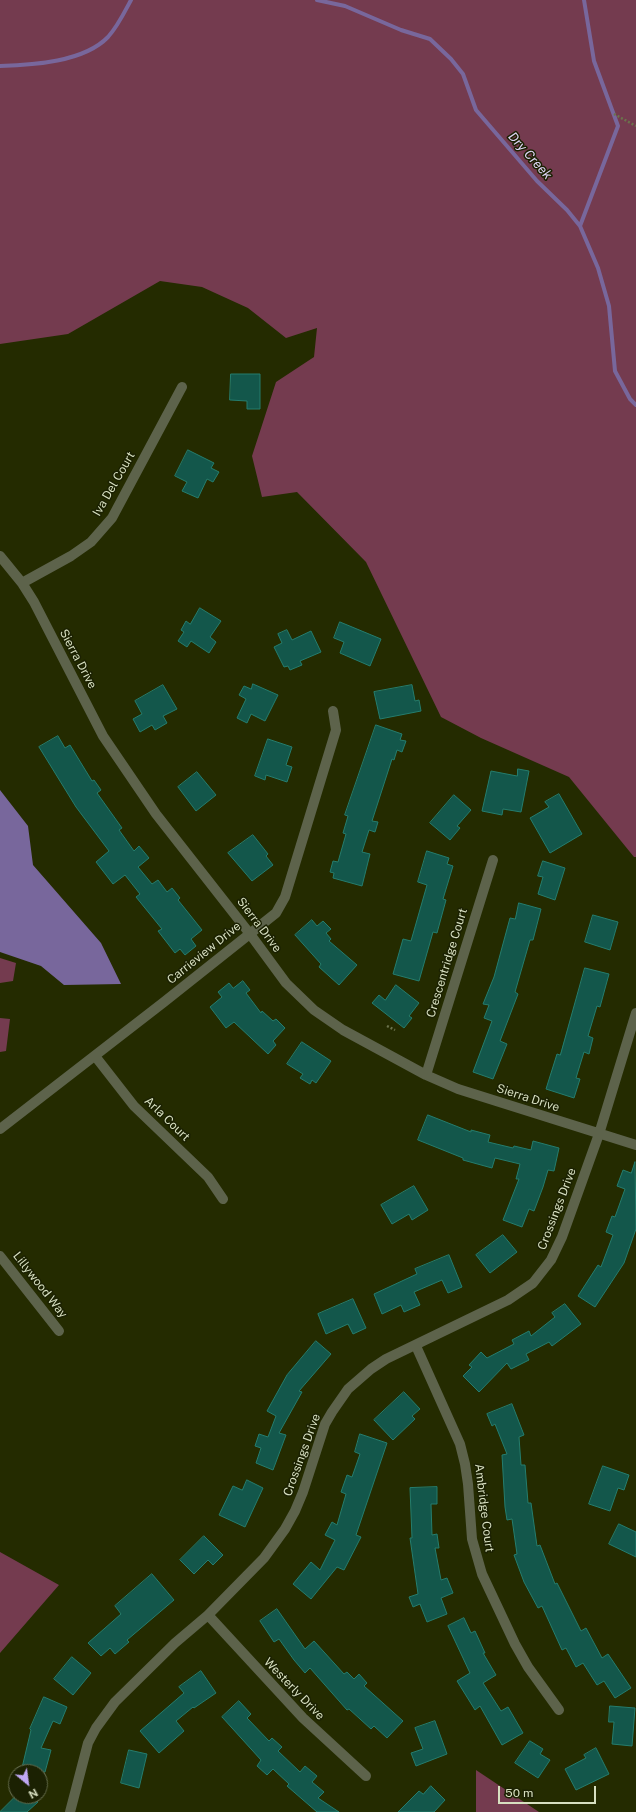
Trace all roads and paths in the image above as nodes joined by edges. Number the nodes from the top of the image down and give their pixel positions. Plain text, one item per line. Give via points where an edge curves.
1 (614, 114) dead end
2 (636, 126) edge
3 (182, 387) dead end
4 (0, 556) edge
5 (22, 583) junction
6 (333, 711) dead end
7 (493, 860) dead end
8 (250, 934) junction
9 (636, 1013) edge
10 (387, 1026) dead end
11 (395, 1030) dead end
12 (94, 1056) junction
13 (426, 1075) junction
14 (0, 1129) edge
15 (599, 1134) junction
16 (636, 1145) edge
17 (223, 1199) dead end
18 (0, 1256) edge
19 (59, 1331) dead end
20 (416, 1346) junction
21 (208, 1615) junction
22 (559, 1710) dead end
23 (366, 1776) dead end
24 (70, 1812) edge

1 - 2 path
3 - 5 street, Iva Del Court via 112,518 91,542
4 - 5 street, Sierra Drive
5 - 8 street, Sierra Drive via 103,736 156,814
6 - 8 street, Carrieview Drive via 336,730 285,897 276,913
7 - 13 street, Crescentridge Court
8 - 12 street, Carrieview Drive
8 - 13 street, Sierra Drive via 286,983 314,1010 343,1030
9 - 15 street, Crossings Drive
10 - 11 path
12 - 14 street, Carrieview Drive
12 - 17 street, Arla Court via 134,1106 208,1177
13 - 15 street, Sierra Drive via 458,1089
15 - 16 street, Sierra Drive
15 - 20 street, Crossings Drive via 562,1237 551,1260 533,1282 508,1300
18 - 19 street, Lillywood Way
20 - 21 street, Crossings Drive via 386,1359 348,1389 325,1424 303,1492 285,1529 264,1558
20 - 22 street, Ambridge Court via 460,1444 466,1464 472,1539 482,1574 518,1650
21 - 23 street, Westerly Drive via 303,1718
21 - 24 street, Crossings Drive via 175,1643 115,1702 96,1728 88,1743

